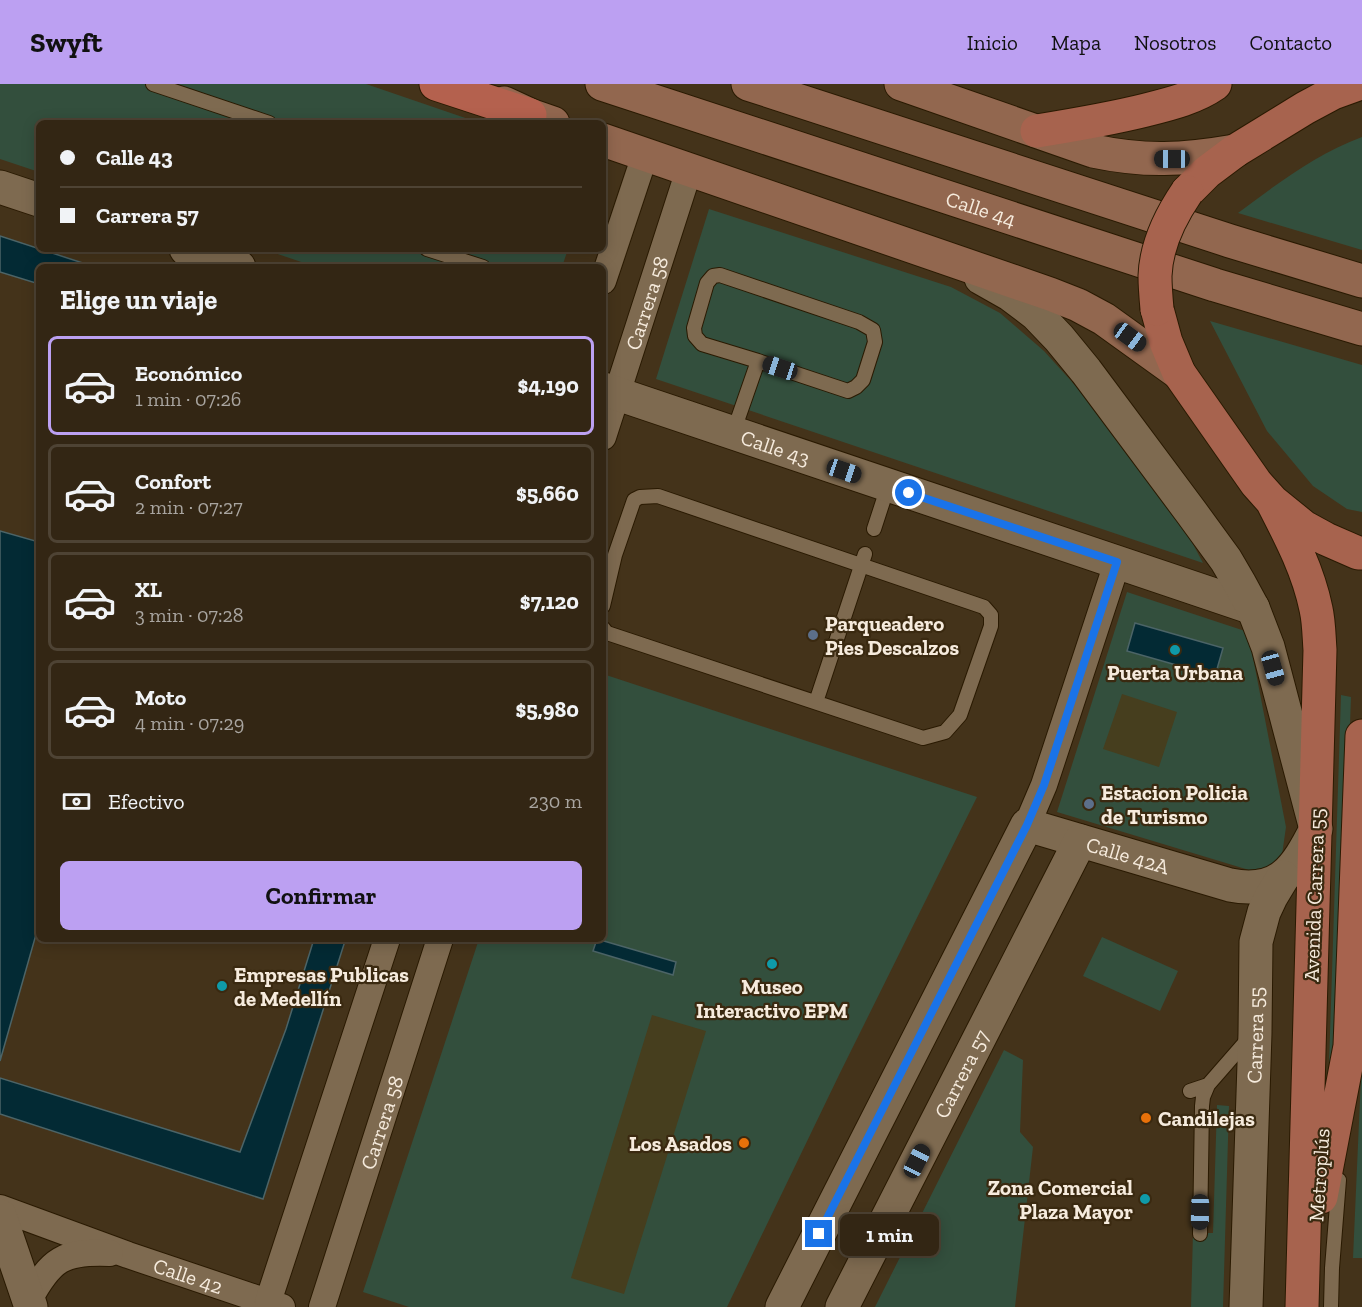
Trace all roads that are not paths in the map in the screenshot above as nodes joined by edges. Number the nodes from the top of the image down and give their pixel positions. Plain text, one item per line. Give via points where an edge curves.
1 (153, 84) edge
2 (436, 84) edge
3 (464, 84) edge
4 (602, 84) edge
5 (748, 84) edge
6 (901, 84) edge
7 (1215, 84) edge
8 (1358, 84) edge
9 (1313, 96) edge
10 (541, 119) edge
11 (260, 120) edge
12 (1037, 131) junction
13 (606, 141) edge
14 (1235, 150) junction
15 (645, 154) junction
16 (689, 170) junction
17 (0, 187) edge
18 (36, 199) edge
19 (199, 252) edge
20 (437, 252) edge
21 (943, 257) junction
22 (235, 260) edge
23 (474, 264) edge
24 (606, 272) edge
25 (1362, 281) edge
26 (1362, 329) edge
27 (758, 361) junction
28 (1179, 373) junction
29 (610, 392) edge
30 (606, 418) edge
31 (733, 433) junction
32 (888, 486) junction
33 (1272, 501) junction
34 (874, 529) dead end
35 (1362, 553) edge
36 (863, 560) junction
37 (1117, 562) junction
38 (606, 593) edge
39 (1253, 609) junction
40 (606, 632) edge
41 (816, 702) junction
42 (1362, 736) edge
43 (1027, 825) junction
44 (1316, 829) junction
45 (1080, 841) junction
46 (1283, 877) junction
47 (1230, 885) junction
48 (386, 942) edge
49 (439, 942) edge
50 (1256, 942) junction
51 (1255, 1033) junction
52 (1208, 1085) junction
53 (1190, 1091) dead end
54 (0, 1208) edge
55 (0, 1216) edge
56 (1200, 1234) dead end
57 (128, 1255) junction
58 (30, 1304) edge
59 (275, 1304) edge
60 (1312, 1304) edge
61 (322, 1307) edge
62 (782, 1307) edge
63 (842, 1307) edge
64 (1246, 1307) edge

1 - 11 lane
2 - 10 highway
3 - 10 main road
4 - 26 main road, Calle 44 via 1215,285
5 - 25 main road via 1230,242
6 - 12 main road
7 - 12 main road via 1171,104
8 - 9 main road
9 - 14 main road
12 - 14 main road via 1119,157 1172,159
13 - 15 main road
14 - 28 main road, bridge via 1187,192 1161,242 1155,274 1157,309
15 - 16 main road
15 - 24 street
16 - 21 main road
16 - 29 street, Carrera 58
17 - 18 street
19 - 22 street
20 - 23 lane
21 - 28 main road via 1078,305
21 - 39 street via 1011,295 1059,338 1226,560
27 - 27 lane via 702,344 695,336 707,282 713,276 720,275 849,318 873,330 875,342 862,380 848,391
27 - 31 lane
28 - 33 main road
29 - 30 street, Carrera 58
29 - 31 street, Calle 43
31 - 32 street, Calle 43
32 - 34 lane
32 - 37 street, Calle 43
33 - 35 main road via 1304,527
33 - 44 main road, Avenida Carrera 55 via 1309,579 1317,611 1320,650
36 - 38 lane via 658,496 640,496 634,500 626,522
36 - 41 lane
36 - 41 lane via 984,607 991,615 991,626 960,715 945,732 923,738
37 - 39 street, Calle 43
37 - 43 street via 1044,785
39 - 44 street via 1268,647
40 - 41 lane
42 - 60 main road, Avenida Carrera 55 via 1350,1046
43 - 45 street, Calle 42A
43 - 62 street
44 - 46 street, Calle 42A via 1304,852
44 - 60 main road, Avenida Carrera 55
45 - 47 street, Calle 42A
45 - 63 street, Carrera 57
46 - 47 street, Calle 42A via 1257,888
46 - 50 street, Carrera 55 via 1264,912
47 - 50 street via 1250,912
48 - 59 street
49 - 61 street, Carrera 58
50 - 51 street, Carrera 55
51 - 52 lane
51 - 64 street, Carrera 55
52 - 53 lane
52 - 56 lane via 1202,1106
54 - 57 street, Calle 42
55 - 58 street
57 - 58 street, Calle 42 via 79,1253 60,1260 42,1277
57 - 59 street, Calle 42

